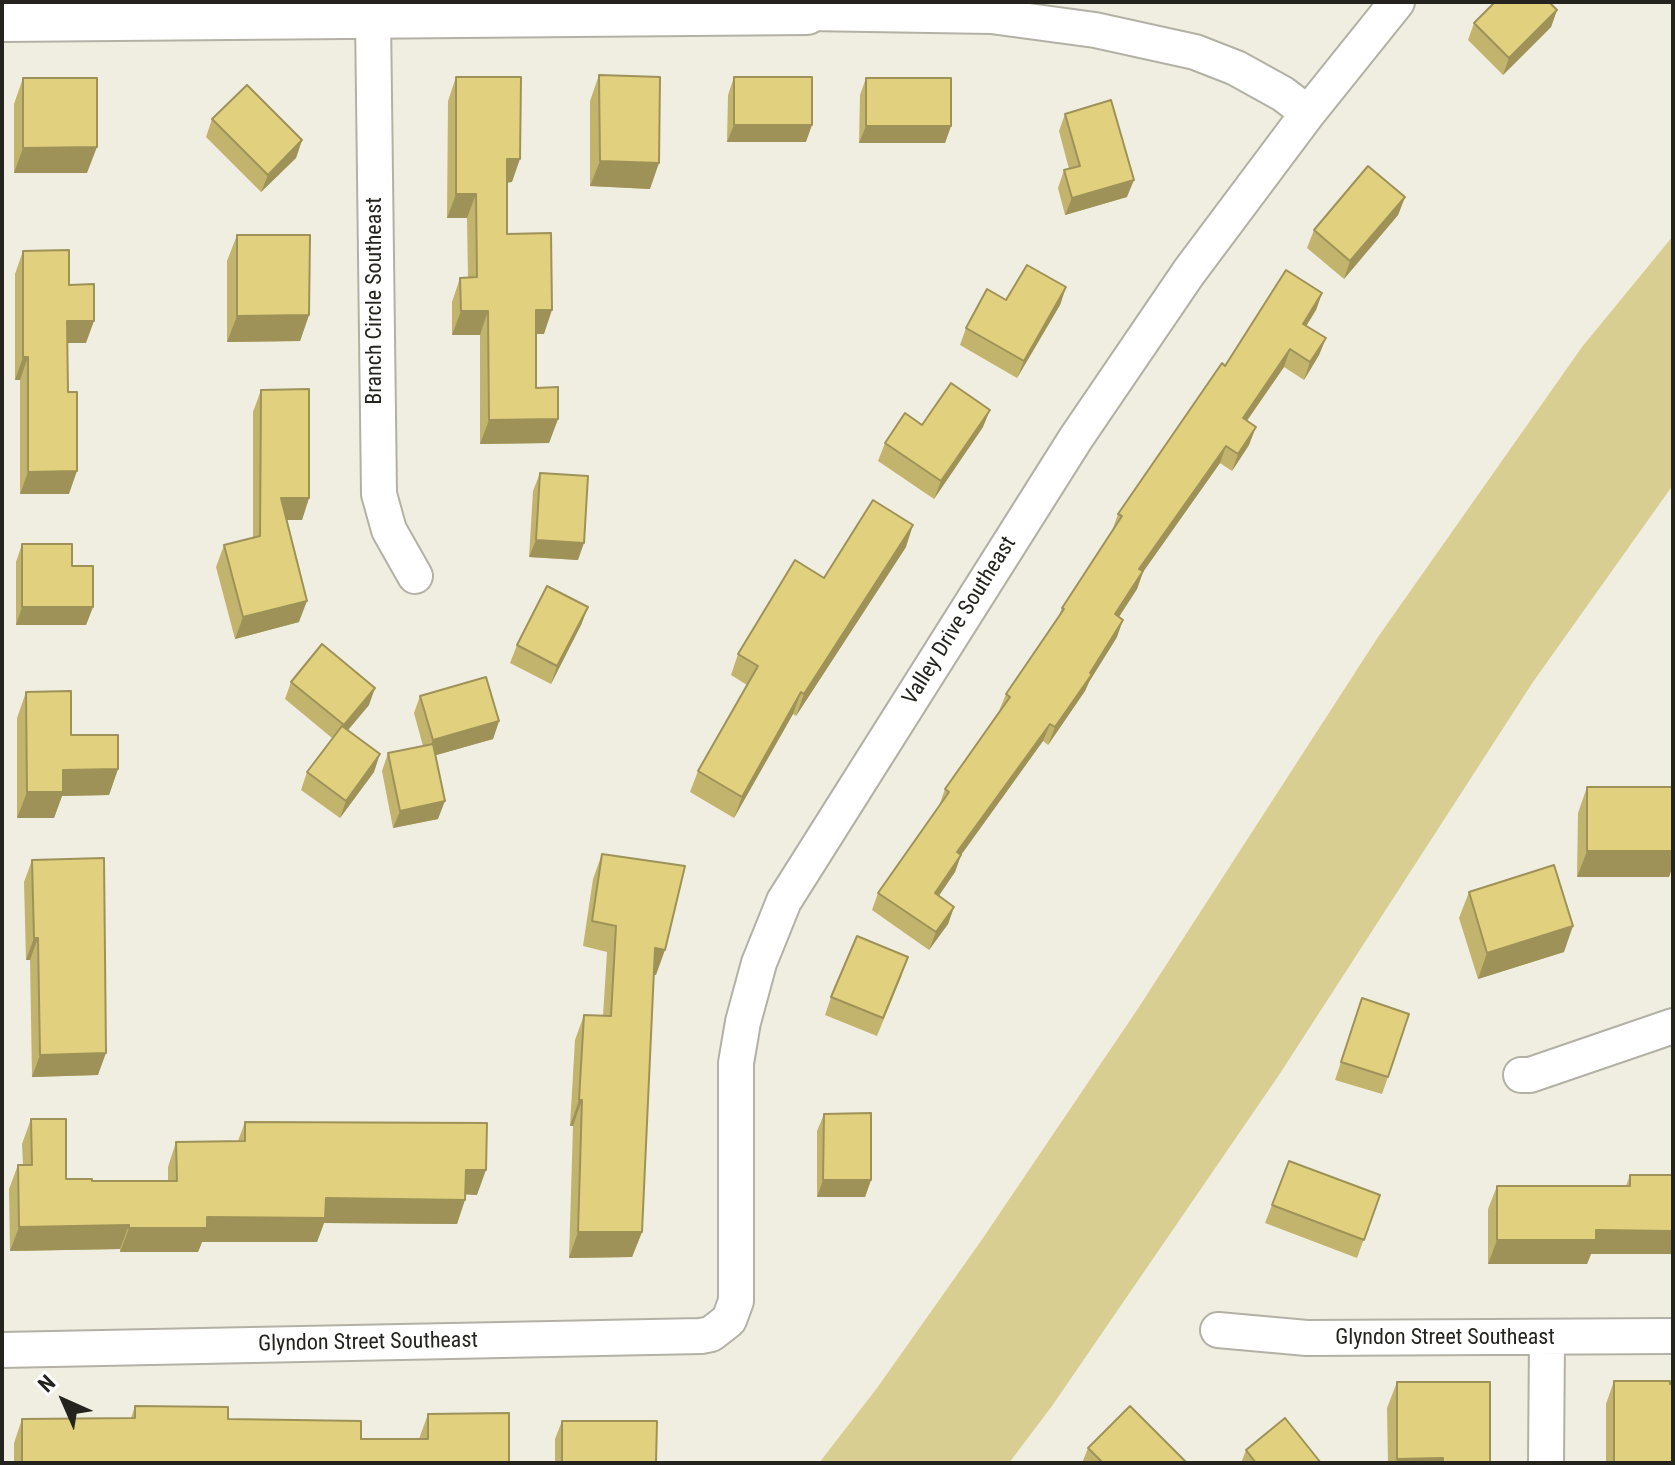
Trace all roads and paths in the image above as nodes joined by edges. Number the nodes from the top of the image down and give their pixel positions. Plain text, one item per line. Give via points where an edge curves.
1 (1397, 2) edge
2 (807, 7) edge
3 (373, 17) junction
4 (2, 20) edge
5 (1308, 113) junction
6 (415, 576) dead end
7 (1673, 1026) edge
8 (1521, 1075) dead end
9 (729, 1320) joint
10 (1218, 1330) dead end
11 (1673, 1336) edge
12 (1547, 1337) junction
13 (2, 1350) edge
14 (1546, 1463) edge

1 - 5 street, Valley Drive Southeast
2 - 3 street
2 - 5 street via 991,16 1095,30 1195,52 1236,68
3 - 4 street
3 - 6 street, Branch Circle Southeast via 379,494 389,530
5 - 9 street, Valley Drive Southeast via 1189,272 1076,438 784,901 759,963 736,1063 736,1301
7 - 8 street
9 - 13 street, Glyndon Street Southeast via 701,1336
10 - 12 street, Glyndon Street Southeast via 1307,1338
11 - 12 street, Glyndon Street Southeast
12 - 14 street

